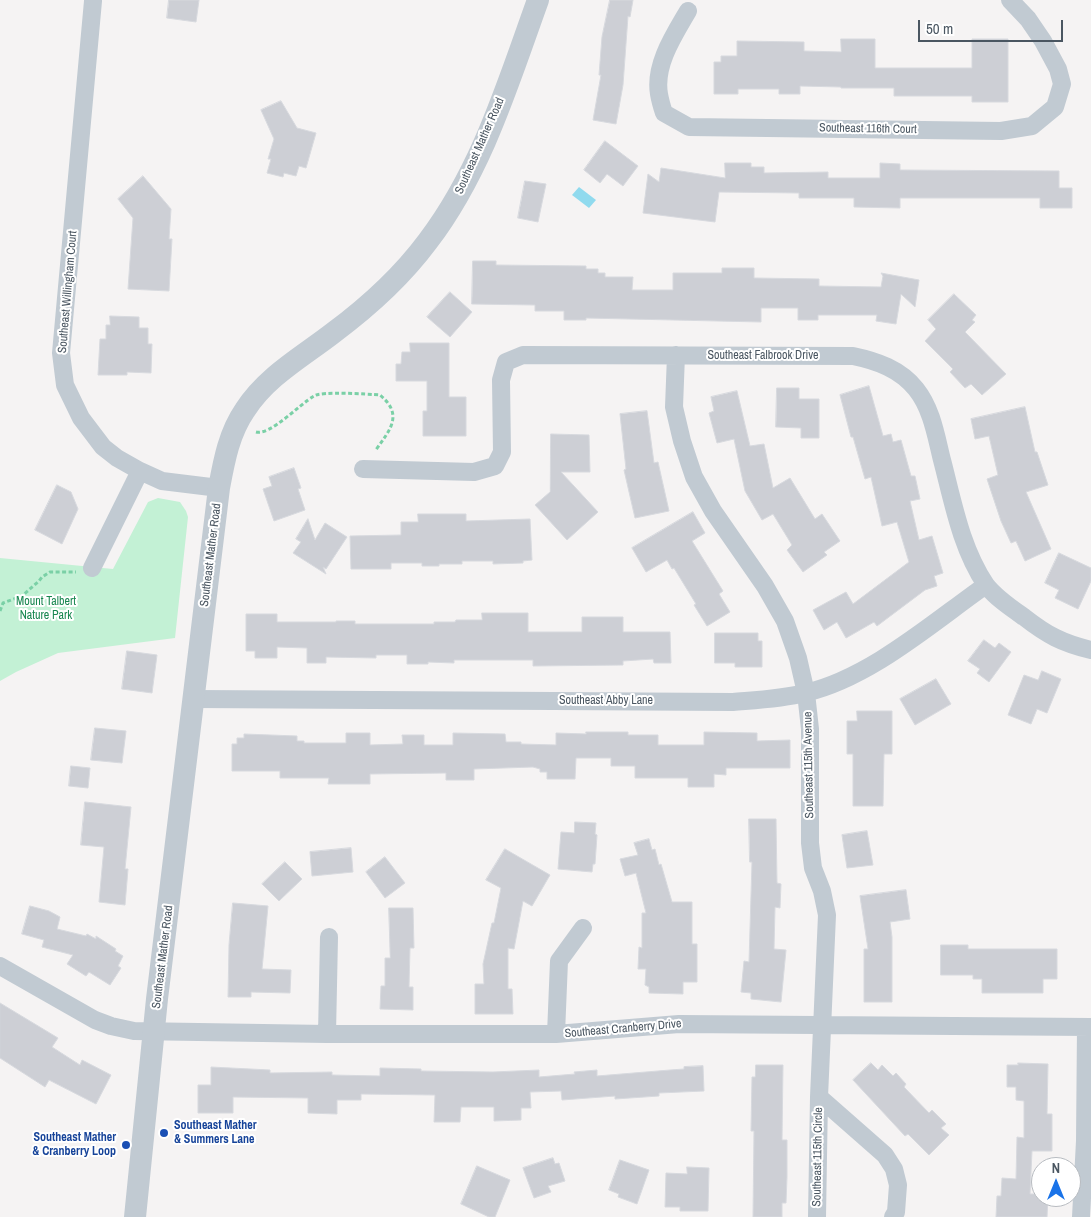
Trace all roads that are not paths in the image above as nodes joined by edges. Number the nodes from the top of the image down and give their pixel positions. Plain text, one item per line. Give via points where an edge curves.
1 (538, 0) edge
2 (1010, 0) edge
3 (94, 1) dead end
4 (688, 11) dead end
5 (676, 356) junction
6 (363, 469) road end
7 (140, 471) junction
8 (219, 488) junction
9 (92, 568) road end
10 (986, 585) junction
11 (1091, 650) edge
12 (806, 693) junction
13 (194, 699) junction
14 (583, 928) dead end
15 (329, 936) dead end
16 (0, 966) edge
17 (822, 1025) junction
18 (1088, 1027) edge
19 (154, 1031) junction
20 (327, 1034) junction
21 (556, 1034) junction
22 (819, 1097) junction
23 (135, 1217) edge
24 (817, 1217) edge
25 (893, 1217) edge
26 (1081, 1217) edge

1 - 8 street, Southeast Mather Road via 505,90 459,195 427,242 385,290 268,382 255,396 236,425
2 - 4 street, Southeast 116th Court via 1043,41 1062,84 1055,107 1032,126 1001,131 688,127 664,113 658,93 660,72 670,40
3 - 7 street, Southeast Willingham Court via 61,353 65,384 81,418 102,447
5 - 6 street, Southeast Falbrook Drive via 523,355 506,362 503,371 502,452 495,466 474,472
5 - 10 street, Southeast Falbrook Drive via 853,356 876,361 899,373 916,389 929,411 963,538
5 - 12 street, Southeast 115th Avenue via 674,407 694,477 785,621
7 - 8 street, Southeast Willingham Court via 162,481
7 - 9 street
8 - 13 street, Southeast Mather Road
10 - 11 street, Southeast Falbrook Drive via 1044,633
10 - 12 street, Southeast Abby Lane via 881,660 848,678
12 - 13 street, Southeast Abby Lane via 733,702
12 - 17 street, Southeast 115th Avenue via 810,729 810,843 813,868 827,914
13 - 19 street, Southeast Mather Road
14 - 21 street via 559,961
15 - 20 street
16 - 19 street, Southeast Cranberry Drive via 95,1020 134,1031
17 - 18 street, Southeast Cranberry Drive
17 - 21 street, Southeast Cranberry Drive via 679,1024
17 - 22 street, Southeast 115th Circle
18 - 26 street
19 - 20 street, Southeast Cranberry Drive
19 - 23 street, Southeast Mather Road
20 - 21 street, Southeast Cranberry Drive
22 - 24 street, Southeast 115th Circle
22 - 25 street, Southeast 115th Circle via 885,1155 894,1169 898,1185

